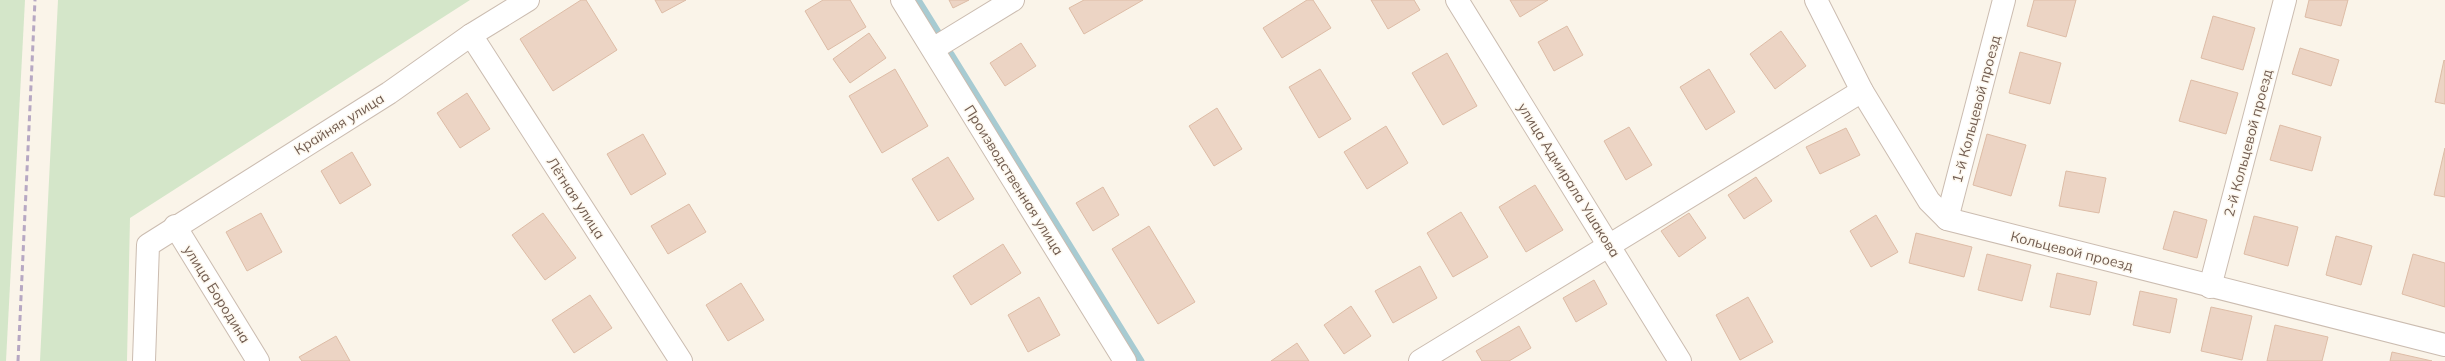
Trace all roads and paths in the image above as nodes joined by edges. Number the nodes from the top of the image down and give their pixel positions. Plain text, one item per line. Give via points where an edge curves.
1 (528, 0) edge
2 (902, 0) edge
3 (1013, 0) edge
4 (1457, 0) edge
5 (1816, 0) edge
6 (2004, 0) edge
7 (2285, 0) edge
8 (472, 35) junction
9 (933, 49) junction
10 (1862, 91) junction
11 (1947, 219) junction
12 (175, 226) junction
13 (1610, 245) junction
14 (2210, 287) junction
15 (2445, 345) edge
16 (144, 361) edge
17 (258, 361) edge
18 (681, 361) edge
19 (1125, 361) edge
20 (1420, 361) edge
21 (1680, 361) edge

1 - 8 street, Крайняя улица
2 - 9 street, Производственная улица
3 - 9 street
4 - 13 street, улица Адмирала Ушакова
5 - 10 street
6 - 11 street, 1-й Кольцевой проезд
7 - 14 street, 2-й Кольцевой проезд
8 - 12 street, Крайняя улица via 389,93
8 - 18 street, Лётная улица
9 - 19 street, Производственная улица
10 - 11 street via 1929,201
10 - 13 street
11 - 14 street, Кольцевой проезд
12 - 16 street, Крайняя улица via 148,245
12 - 17 street, улица Бородина
13 - 20 street
13 - 21 street, улица Адмирала Ушакова
14 - 15 street, Кольцевой проезд

